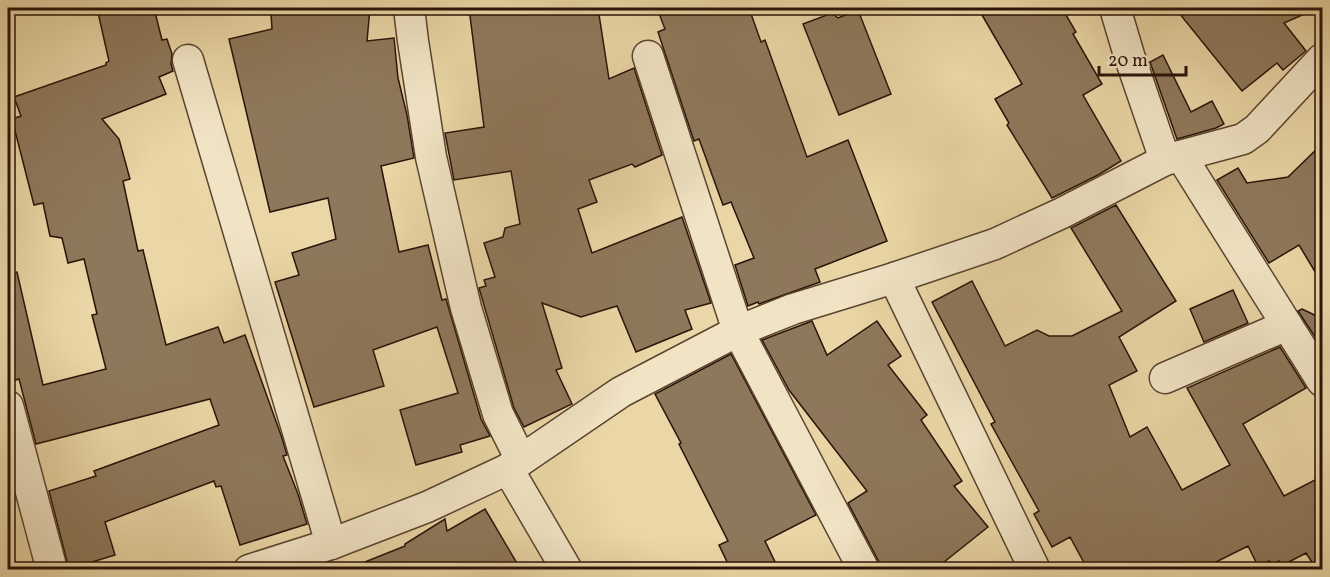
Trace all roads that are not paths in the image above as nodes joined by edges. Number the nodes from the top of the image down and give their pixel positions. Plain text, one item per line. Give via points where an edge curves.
1 (409, 8) edge
2 (1115, 8) edge
3 (648, 56) dead end
4 (1323, 59) edge
5 (188, 60) dead end
6 (1173, 158) junction
7 (894, 278) junction
8 (1287, 325) junction
9 (738, 331) junction
10 (1165, 378) dead end
11 (1323, 381) edge
12 (8, 406) edge
13 (514, 465) junction
14 (331, 544) junction
15 (52, 570) edge
16 (249, 570) edge
17 (567, 570) edge
18 (864, 570) edge
19 (1035, 570) edge

1 - 13 street via 431,158 466,308
2 - 6 street via 1129,55
3 - 9 street
4 - 6 street via 1243,139
5 - 14 street
6 - 7 street via 994,244
6 - 8 street
7 - 9 street via 792,309
7 - 19 street
8 - 10 street
8 - 11 street
9 - 13 street via 621,392
9 - 18 street
12 - 15 street
13 - 14 street via 427,507
13 - 17 street
14 - 16 street

